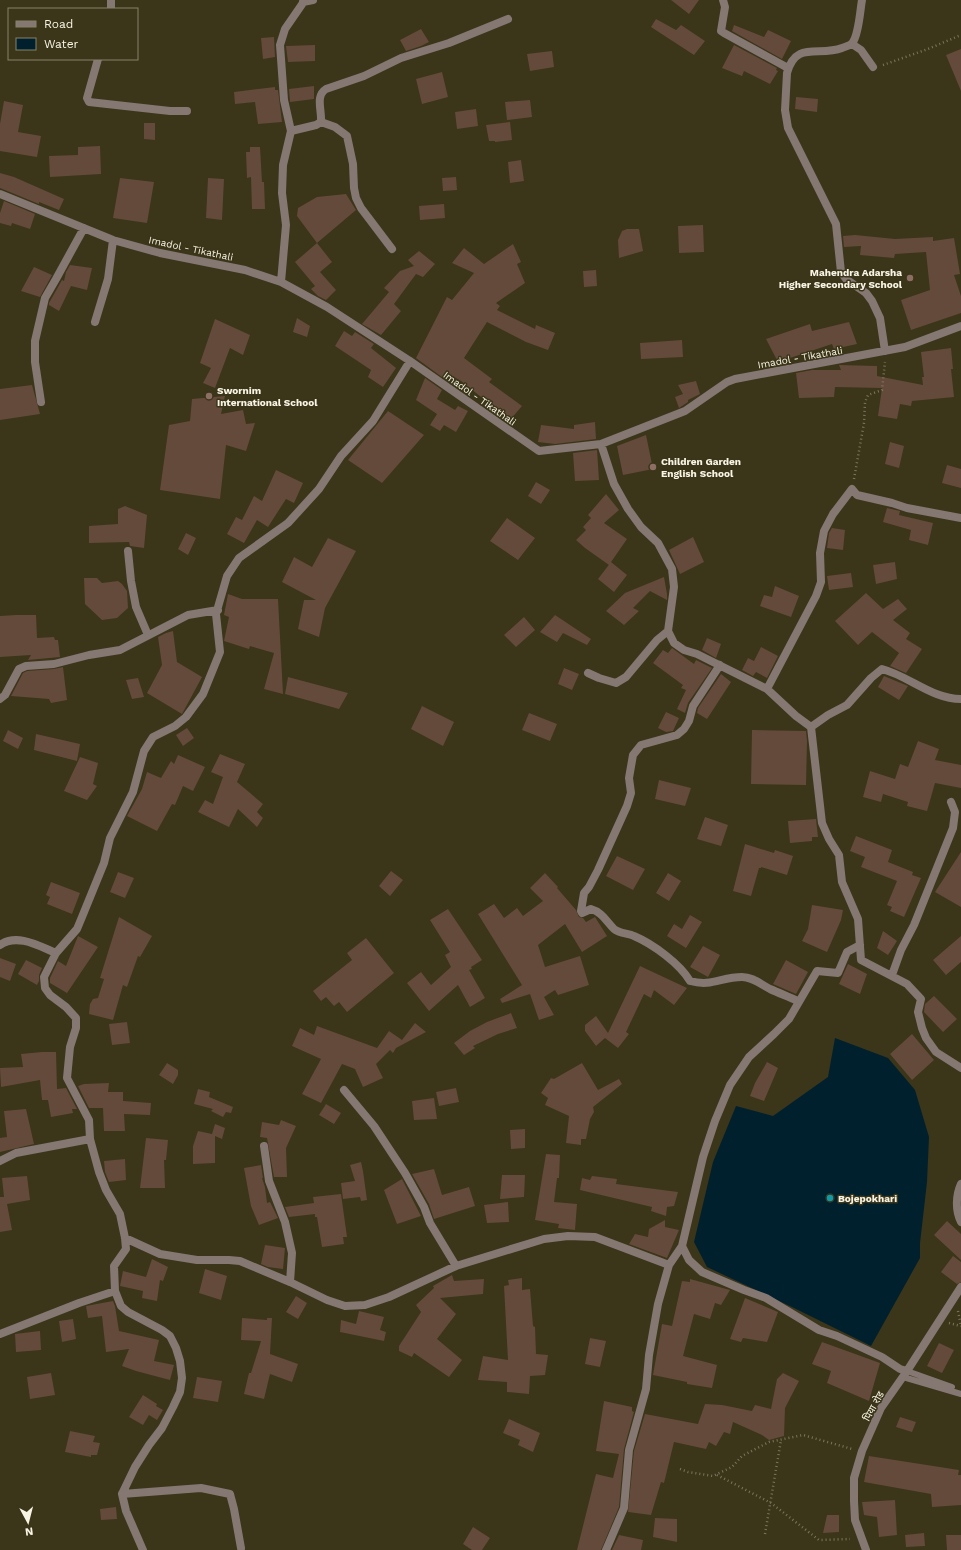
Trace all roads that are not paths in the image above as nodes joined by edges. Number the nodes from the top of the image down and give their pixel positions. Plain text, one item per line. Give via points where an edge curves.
1 (313, 0) edge
2 (724, 0) edge
3 (862, 0) edge
4 (304, 1) edge
5 (508, 19) dead end
6 (852, 44) junction
7 (98, 60) edge
8 (873, 67) road end
9 (788, 68) junction
10 (187, 111) dead end
11 (321, 122) junction
12 (291, 131) junction
13 (0, 194) edge
14 (84, 228) junction
15 (113, 240) junction
16 (392, 249) dead end
17 (280, 282) junction
18 (95, 322) dead end
19 (961, 326) edge
20 (885, 351) junction
21 (410, 361) junction
22 (41, 402) dead end
23 (602, 444) junction
24 (961, 518) edge
25 (128, 550) dead end
26 (218, 610) junction
27 (668, 631) junction
28 (148, 635) junction
29 (720, 665) junction
30 (588, 673) dead end
31 (767, 688) junction
32 (0, 699) edge
33 (961, 699) edge
34 (811, 726) junction
35 (951, 802) dead end
36 (0, 945) edge
37 (860, 946) junction
38 (56, 953) junction
39 (892, 975) junction
40 (798, 1001) junction
41 (961, 1068) edge
42 (344, 1090) dead end
43 (90, 1139) junction
44 (264, 1146) dead end
45 (0, 1161) edge
46 (961, 1184) edge
47 (961, 1222) edge
48 (125, 1238) junction
49 (682, 1246) junction
50 (669, 1265) junction
51 (456, 1266) junction
52 (290, 1282) junction
53 (961, 1287) edge
54 (115, 1291) junction
55 (0, 1334) edge
56 (905, 1374) junction
57 (961, 1389) edge
58 (961, 1394) edge
59 (122, 1494) junction
60 (241, 1548) dead end
61 (143, 1550) edge
62 (606, 1550) edge
63 (866, 1550) edge

1 - 4 street
2 - 9 street via 721,31
3 - 6 street
4 - 12 street via 284,29 280,45 284,100
5 - 11 street via 449,43 401,58 364,76 326,88 319,96
6 - 8 street via 861,50
6 - 9 street via 826,52 802,52
7 - 10 street via 87,98 89,102
9 - 20 street via 784,110 788,128 836,224 841,272 872,301 880,318
11 - 12 street via 316,126
11 - 16 street via 335,127 347,136 356,198
12 - 17 street via 283,165 282,193 286,225
13 - 14 street, Imadol - Tikathali
14 - 15 street, Imadol - Tikathali
14 - 22 street via 45,298 35,341 35,362
15 - 17 street, Imadol - Tikathali via 160,253 245,270
15 - 18 street via 108,279
17 - 21 street, Imadol - Tikathali via 327,307
19 - 20 street, Imadol - Tikathali via 905,347
20 - 23 street, Imadol - Tikathali via 735,379 685,411
21 - 23 street, Imadol - Tikathali via 539,451
21 - 26 street via 373,421 341,456 319,489 288,523 239,558 227,576
23 - 27 street via 614,484 628,509 641,527 658,543 672,569 674,587
24 - 31 street via 857,495 852,489 824,531 820,553 821,582 816,596
25 - 28 street via 136,607
26 - 28 street via 188,615
26 - 38 street via 216,614 220,652 203,694 186,718 153,737 144,751 133,792 110,838 104,863 77,929
27 - 29 street via 674,643 684,650
27 - 30 street via 657,640 626,677 616,683
28 - 32 street via 120,650 19,669
29 - 31 street
29 - 40 street via 693,706 689,722 684,729 677,735 641,745 632,755 629,778 631,793 627,806 598,870 584,893 581,911 582,913 588,909 594,910 614,929 650,945 685,972 690,981 711,984 743,977
31 - 34 street via 796,716
33 - 34 street via 932,693 895,672 882,669 847,705
34 - 37 street via 822,823 839,855 842,882 858,919
35 - 39 street via 955,812 953,828
36 - 38 street via 21,939
37 - 39 street via 861,960
37 - 40 street via 847,952 838,973 817,971
38 - 43 street via 44,977 45,988 76,1018 67,1078 89,1120
39 - 41 street via 907,984 921,999 918,1012 922,1028 936,1052
40 - 49 street via 788,1020 749,1057 730,1086 703,1157
42 - 51 street via 374,1126 401,1167
43 - 45 street via 16,1153
43 - 48 street via 103,1184 120,1214
44 - 52 street via 269,1181 285,1222 292,1253
46 - 47 street via 957,1194
48 - 52 street via 160,1254 197,1260 240,1261
48 - 54 street via 126,1249 114,1266
49 - 50 street
49 - 56 street via 689,1260 702,1272 766,1298 819,1330 882,1357
50 - 51 street via 595,1237 568,1236 544,1239
50 - 62 street via 658,1304 646,1389 630,1450 624,1508
51 - 52 street via 389,1297 365,1305 345,1306
53 - 56 street, पिया रोड
54 - 55 street
54 - 59 street via 121,1306 128,1312 170,1336 176,1348 182,1378 174,1407 135,1468
56 - 57 lane
56 - 58 lane
56 - 63 street, पिया रोड via 881,1408 862,1451 854,1478 855,1520
59 - 60 street via 201,1488 230,1494
59 - 61 street via 126,1512

